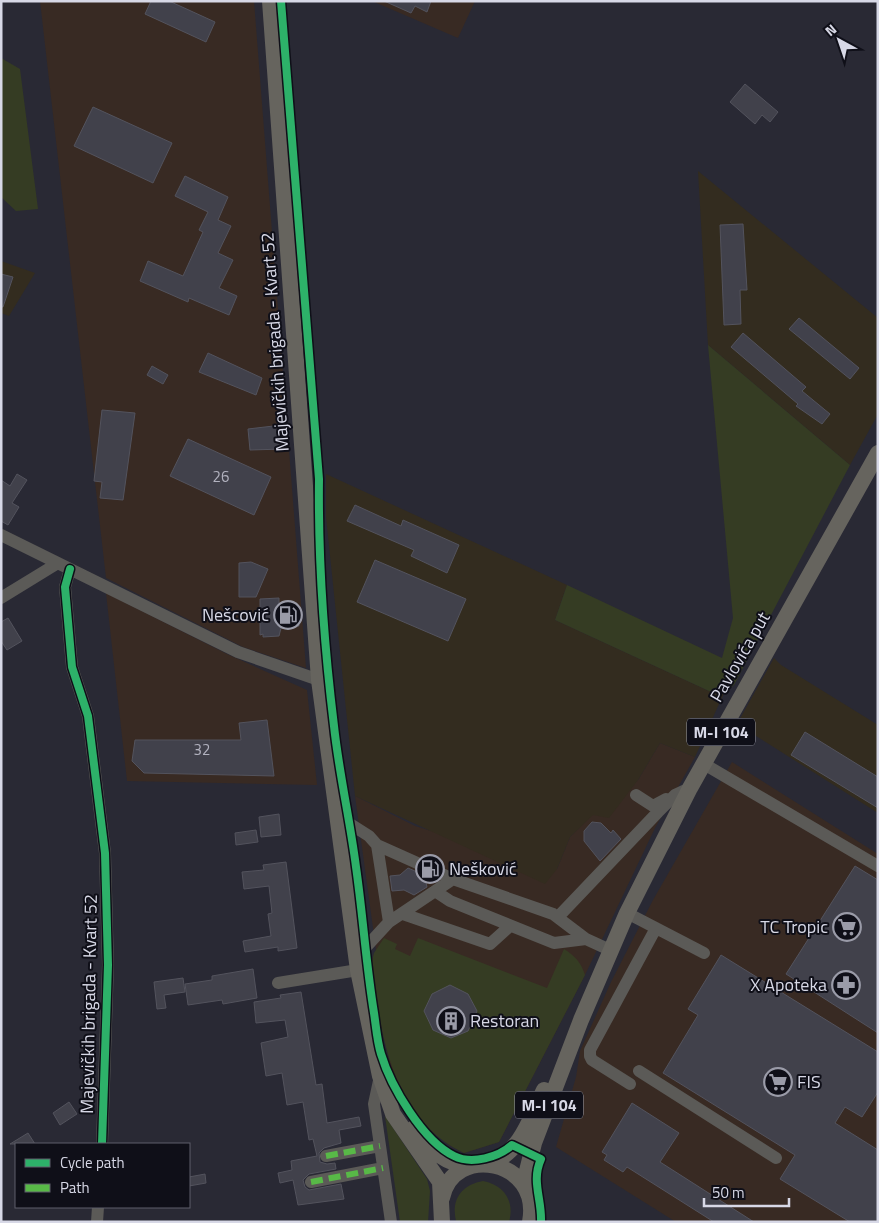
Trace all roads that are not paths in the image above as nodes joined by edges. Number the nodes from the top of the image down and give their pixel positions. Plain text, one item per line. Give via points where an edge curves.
1 (270, 1) edge
2 (878, 453) edge
3 (1, 535) edge
4 (58, 563) junction
5 (70, 569) junction
6 (1, 598) edge
7 (319, 680) junction
8 (704, 764) junction
9 (690, 788) junction
10 (636, 795) dead end
11 (676, 795) junction
12 (336, 814) junction
13 (377, 845) junction
14 (878, 866) edge
15 (453, 879) junction
16 (435, 891) junction
17 (627, 913) junction
18 (403, 914) junction
19 (558, 917) junction
20 (389, 922) junction
21 (510, 926) junction
22 (656, 928) junction
23 (586, 939) junction
24 (610, 950) junction
25 (704, 953) dead end
26 (358, 970) junction
27 (278, 983) dead end
28 (581, 1020) junction
29 (639, 1071) dead end
30 (380, 1076) junction
31 (630, 1084) dead end
32 (102, 1143) edge
33 (380, 1146) junction
34 (326, 1156) dead end
35 (776, 1158) dead end
36 (481, 1165) junction
37 (383, 1168) junction
38 (311, 1182) dead end
39 (529, 1193) junction
40 (98, 1208) edge
41 (441, 1218) edge
42 (530, 1221) edge
43 (97, 1222) edge
44 (391, 1222) edge

1 - 7 main road, Majevičkih brigada - Kvart 52
2 - 8 main road, Pavlovića put / M-I 104
3 - 4 street
4 - 5 street
4 - 6 street
5 - 7 street via 238,652
5 - 32 street, Majevičkih brigada - Kvart 52 via 65,587 72,667 88,716 105,853 108,965
7 - 12 main road, Majevičkih brigada - Kvart 52
8 - 9 main road, Pavlovića put / M-I 104
8 - 14 street
9 - 11 street
9 - 17 main road, Pavlovića put / M-I 104
10 - 11 street via 653,806
11 - 19 street
12 - 13 street
12 - 26 main road, Majevičkih brigada - Kvart 52
13 - 15 street
13 - 20 street
15 - 16 street
15 - 19 street
16 - 18 street
16 - 21 street via 450,901
17 - 22 street
17 - 24 main road, Pavlovića put / M-I 104
18 - 20 street
18 - 21 street via 490,944
19 - 23 street
20 - 26 street via 366,947
21 - 23 street via 554,943
22 - 25 street
22 - 31 street via 590,1050 592,1060
23 - 24 street
24 - 28 main road, Pavlovića put / M-I 104
26 - 27 street
26 - 30 main road, Majevičkih brigada - Kvart 52
28 - 36 main road, M-I 104 via 518,1144 501,1160
28 - 39 main road, M-I 104 via 534,1143 526,1175
29 - 35 street
30 - 33 street via 374,1104
30 - 36 main road via 411,1124 439,1155 454,1164
30 - 41 main road via 393,1114 440,1182
33 - 34 street
33 - 37 street
36 - 39 main road via 502,1167 513,1173
36 - 41 main road via 460,1172 450,1181 443,1194
37 - 38 street
37 - 44 street
39 - 42 main road
40 - 43 street

